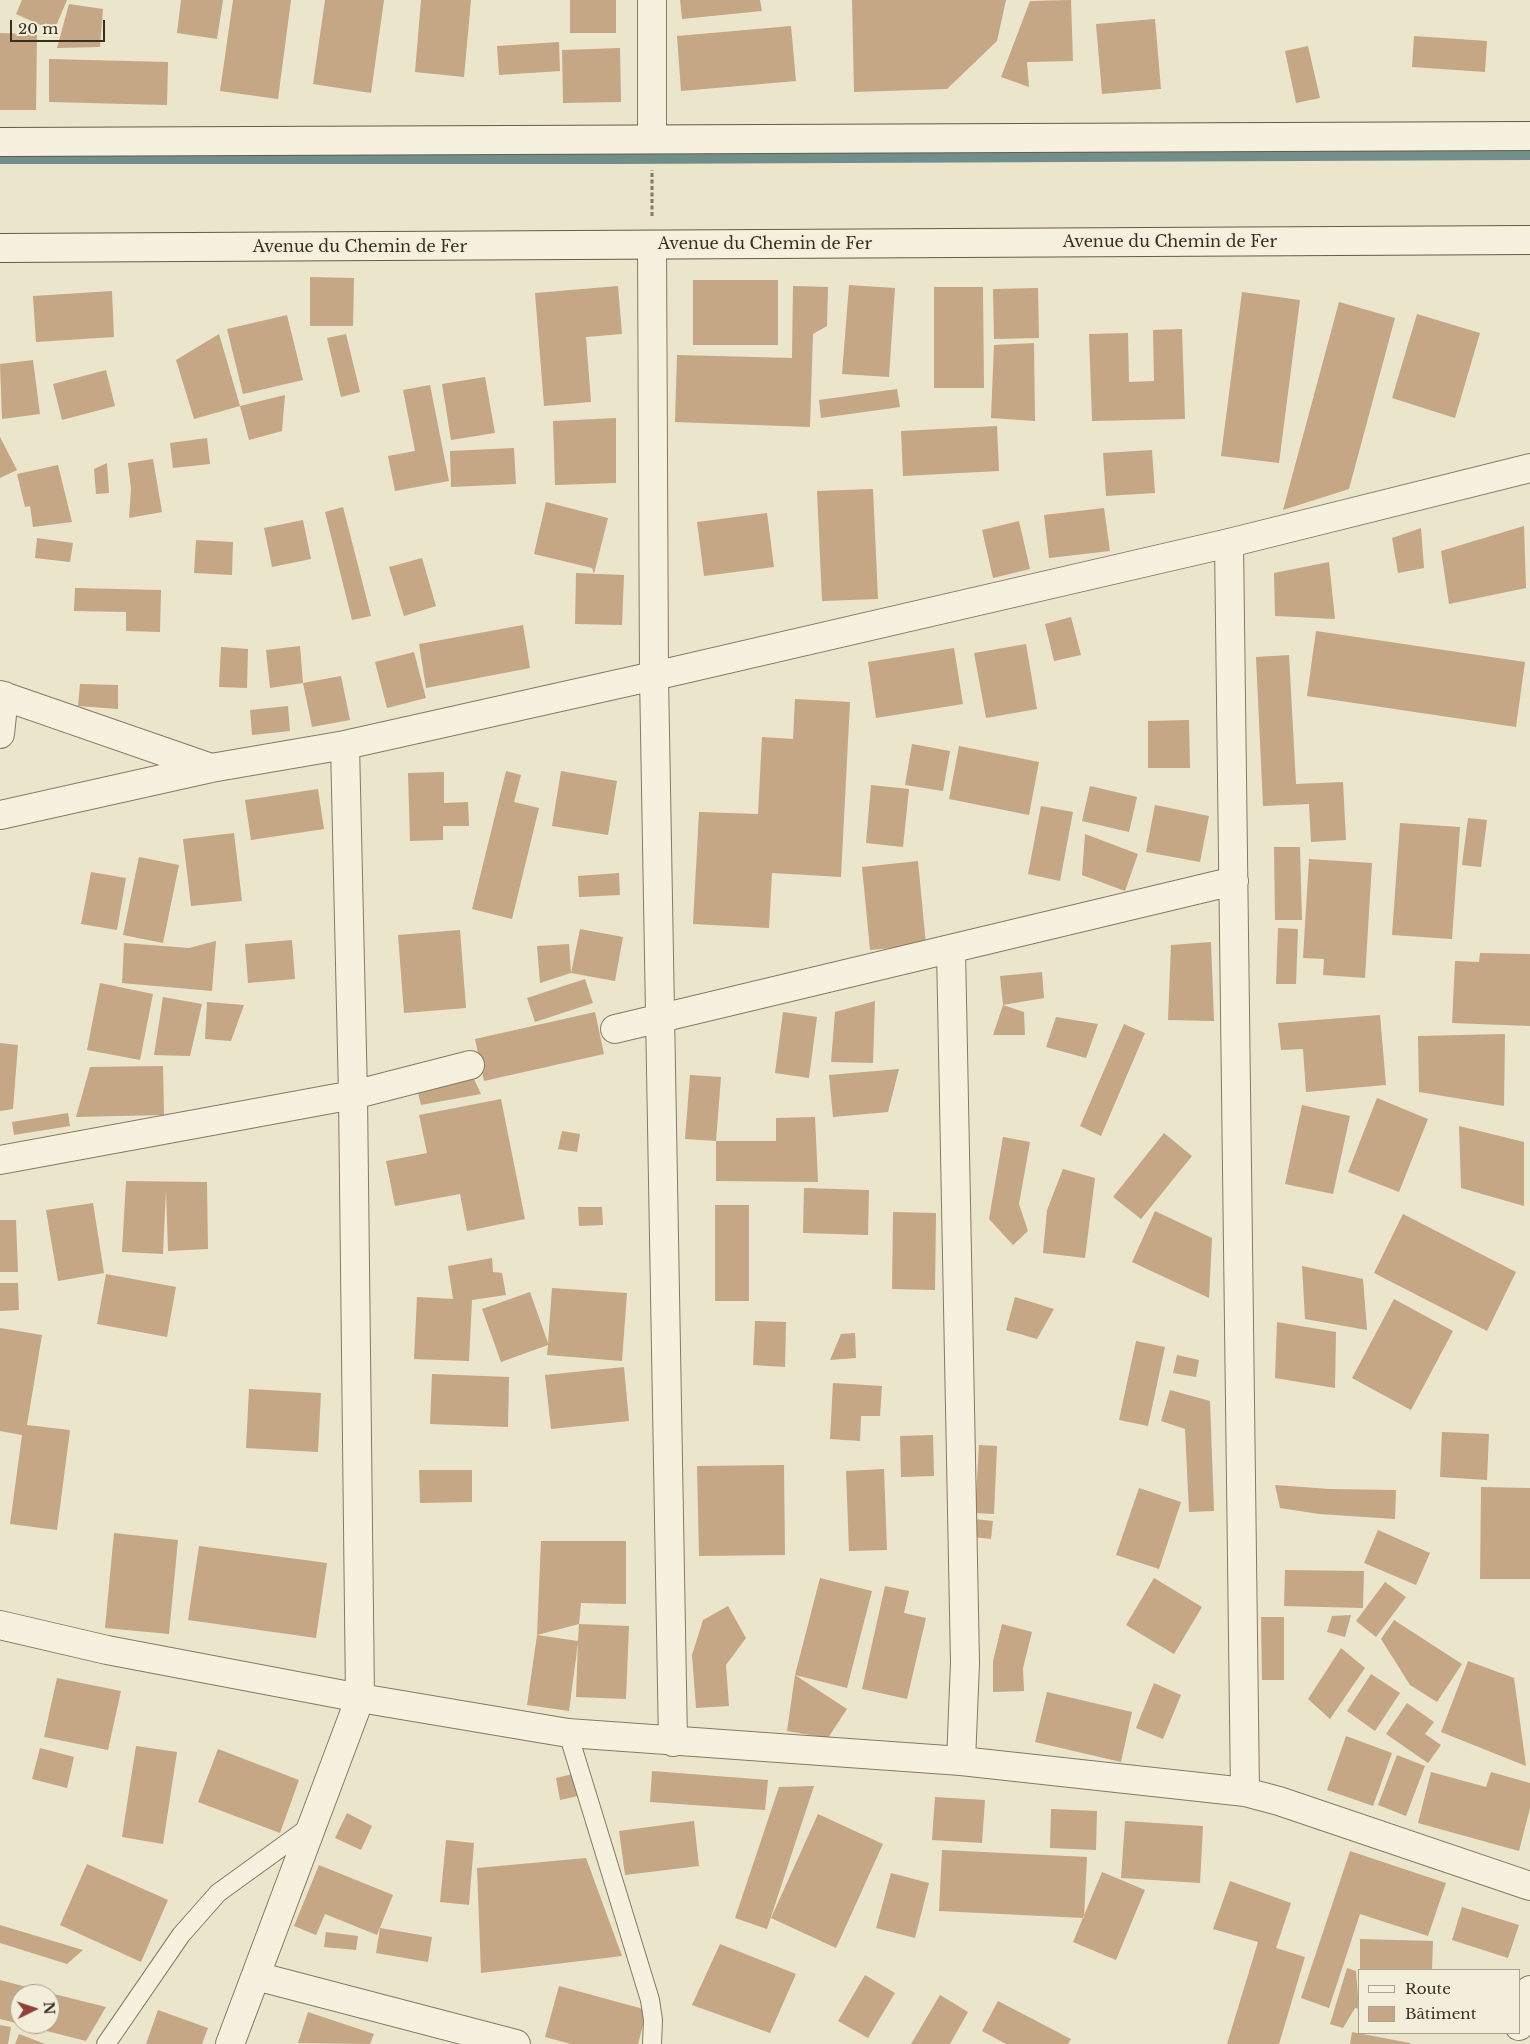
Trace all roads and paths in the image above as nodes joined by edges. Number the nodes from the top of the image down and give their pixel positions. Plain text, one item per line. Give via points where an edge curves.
1 (652, 0) edge
2 (1530, 136) edge
3 (652, 139) junction
4 (0, 142) edge
5 (652, 179) dead end
6 (1530, 240) edge
7 (652, 245) junction
8 (0, 248) edge
9 (1530, 468) edge
10 (1229, 543) junction
11 (654, 676) junction
12 (2, 696) edge
13 (0, 734) edge
14 (345, 745) junction
15 (211, 768) junction
16 (0, 815) edge
17 (1234, 881) junction
18 (951, 950) junction
19 (659, 1020) junction
20 (615, 1029) dead end
21 (470, 1065) dead end
22 (354, 1095) junction
23 (0, 1160) edge
24 (0, 1625) edge
25 (360, 1698) junction
26 (568, 1733) junction
27 (673, 1742) junction
28 (961, 1761) junction
29 (1244, 1792) junction
30 (312, 1825) junction
31 (1530, 1886) edge
32 (256, 1976) junction
33 (1530, 1990) edge
34 (1520, 2023) edge
35 (106, 2044) edge
36 (230, 2044) edge
37 (516, 2044) edge
38 (652, 2044) edge

1 - 3 street
2 - 3 street
3 - 4 street
5 - 7 path
6 - 7 street, Avenue du Chemin de Fer
7 - 8 street, Avenue du Chemin de Fer
7 - 11 street
9 - 10 street
10 - 11 street
10 - 17 street
11 - 14 street
11 - 19 street
12 - 13 street
12 - 15 street
14 - 15 street
14 - 22 street
15 - 16 street
17 - 18 street
17 - 29 street
18 - 19 street
18 - 28 street via 964,1653
19 - 20 street
19 - 27 street
21 - 22 street
22 - 23 street
22 - 25 street
24 - 25 street via 107,1650
25 - 26 street
25 - 30 street
26 - 27 street
26 - 38 lane via 650,2000
27 - 28 street
28 - 29 street
29 - 31 street
30 - 32 street
30 - 35 lane via 218,1893 182,1935
32 - 36 street
32 - 37 street
33 - 34 street

